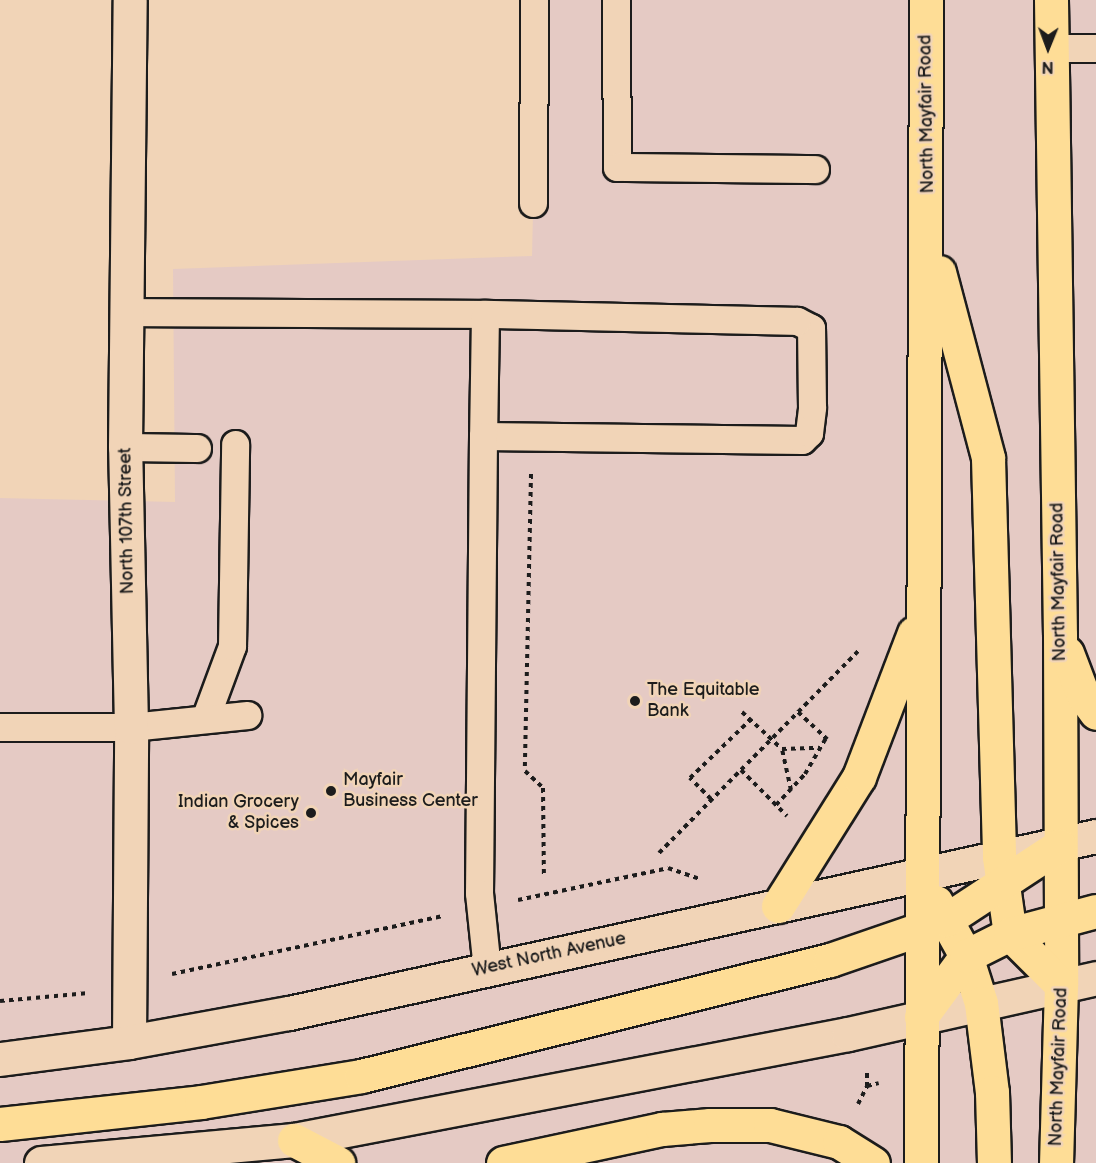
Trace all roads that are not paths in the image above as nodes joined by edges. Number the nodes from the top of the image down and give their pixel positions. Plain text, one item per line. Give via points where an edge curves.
1 (130, 0) edge
2 (534, 0) edge
3 (616, 0) edge
4 (926, 0) edge
5 (1052, 0) edge
6 (1051, 48) junction
7 (1096, 48) edge
8 (815, 169) dead end
9 (533, 203) dead end
10 (928, 231) junction
11 (127, 312) junction
12 (485, 314) junction
13 (483, 436) junction
14 (236, 444) dead end
15 (125, 447) junction
16 (197, 448) dead end
17 (925, 603) junction
18 (1060, 635) junction
19 (1096, 713) edge
20 (247, 715) dead end
21 (205, 719) junction
22 (0, 727) edge
23 (131, 727) junction
24 (1096, 836) edge
25 (1060, 844) junction
26 (1001, 871) junction
27 (920, 874) junction
28 (778, 906) junction
29 (1096, 911) edge
30 (1060, 920) junction
31 (933, 926) junction
32 (1010, 934) junction
33 (966, 956) junction
34 (487, 969) junction
35 (1096, 978) edge
36 (1061, 985) junction
37 (981, 1004) junction
38 (921, 1017) junction
39 (129, 1042) junction
40 (0, 1059) edge
41 (0, 1124) edge
42 (294, 1140) junction
43 (41, 1163) edge
44 (338, 1163) edge
45 (503, 1163) edge
46 (873, 1163) edge
47 (921, 1163) edge
48 (994, 1163) edge
49 (1056, 1163) edge

1 - 11 main road, North 107th Street
2 - 9 lane
3 - 8 lane via 617,167
4 - 10 main road, North Mayfair Road
5 - 6 main road, North Mayfair Road
6 - 7 lane
6 - 18 main road, North Mayfair Road
10 - 17 main road, North Mayfair Road
10 - 26 main road via 988,458
11 - 12 lane
11 - 15 main road, North 107th Street
12 - 13 lane
12 - 13 lane via 808,322 813,345 812,407 810,433 802,440
13 - 34 lane via 479,893
14 - 21 lane via 232,646
15 - 16 lane
15 - 23 main road, North 107th Street
17 - 27 main road, North Mayfair Road
17 - 28 main road via 859,777
18 - 19 main road via 1083,695
18 - 25 main road, North Mayfair Road
20 - 21 lane
21 - 23 lane
22 - 23 lane
23 - 39 main road, North 107th Street
24 - 25 main road
25 - 26 main road
25 - 30 main road, North Mayfair Road
26 - 27 main road, West North Avenue
26 - 31 main road
26 - 32 main road
27 - 28 main road, West North Avenue
27 - 31 main road, North Mayfair Road
28 - 34 main road, West North Avenue
29 - 30 main road
30 - 32 main road
30 - 36 main road, North Mayfair Road
31 - 33 main road
31 - 38 main road, North Mayfair Road
31 - 41 main road via 830,960 361,1076 201,1102
32 - 33 main road
32 - 36 main road
33 - 37 main road
33 - 38 main road
34 - 39 main road, West North Avenue via 289,1013
35 - 36 main road
36 - 37 main road
36 - 49 main road, North Mayfair Road
37 - 38 main road
37 - 48 main road via 992,1092
38 - 42 main road
38 - 47 main road, North Mayfair Road
39 - 40 main road, West North Avenue
42 - 43 main road
42 - 44 main road
45 - 46 main road via 662,1129 710,1125 770,1125 839,1142

